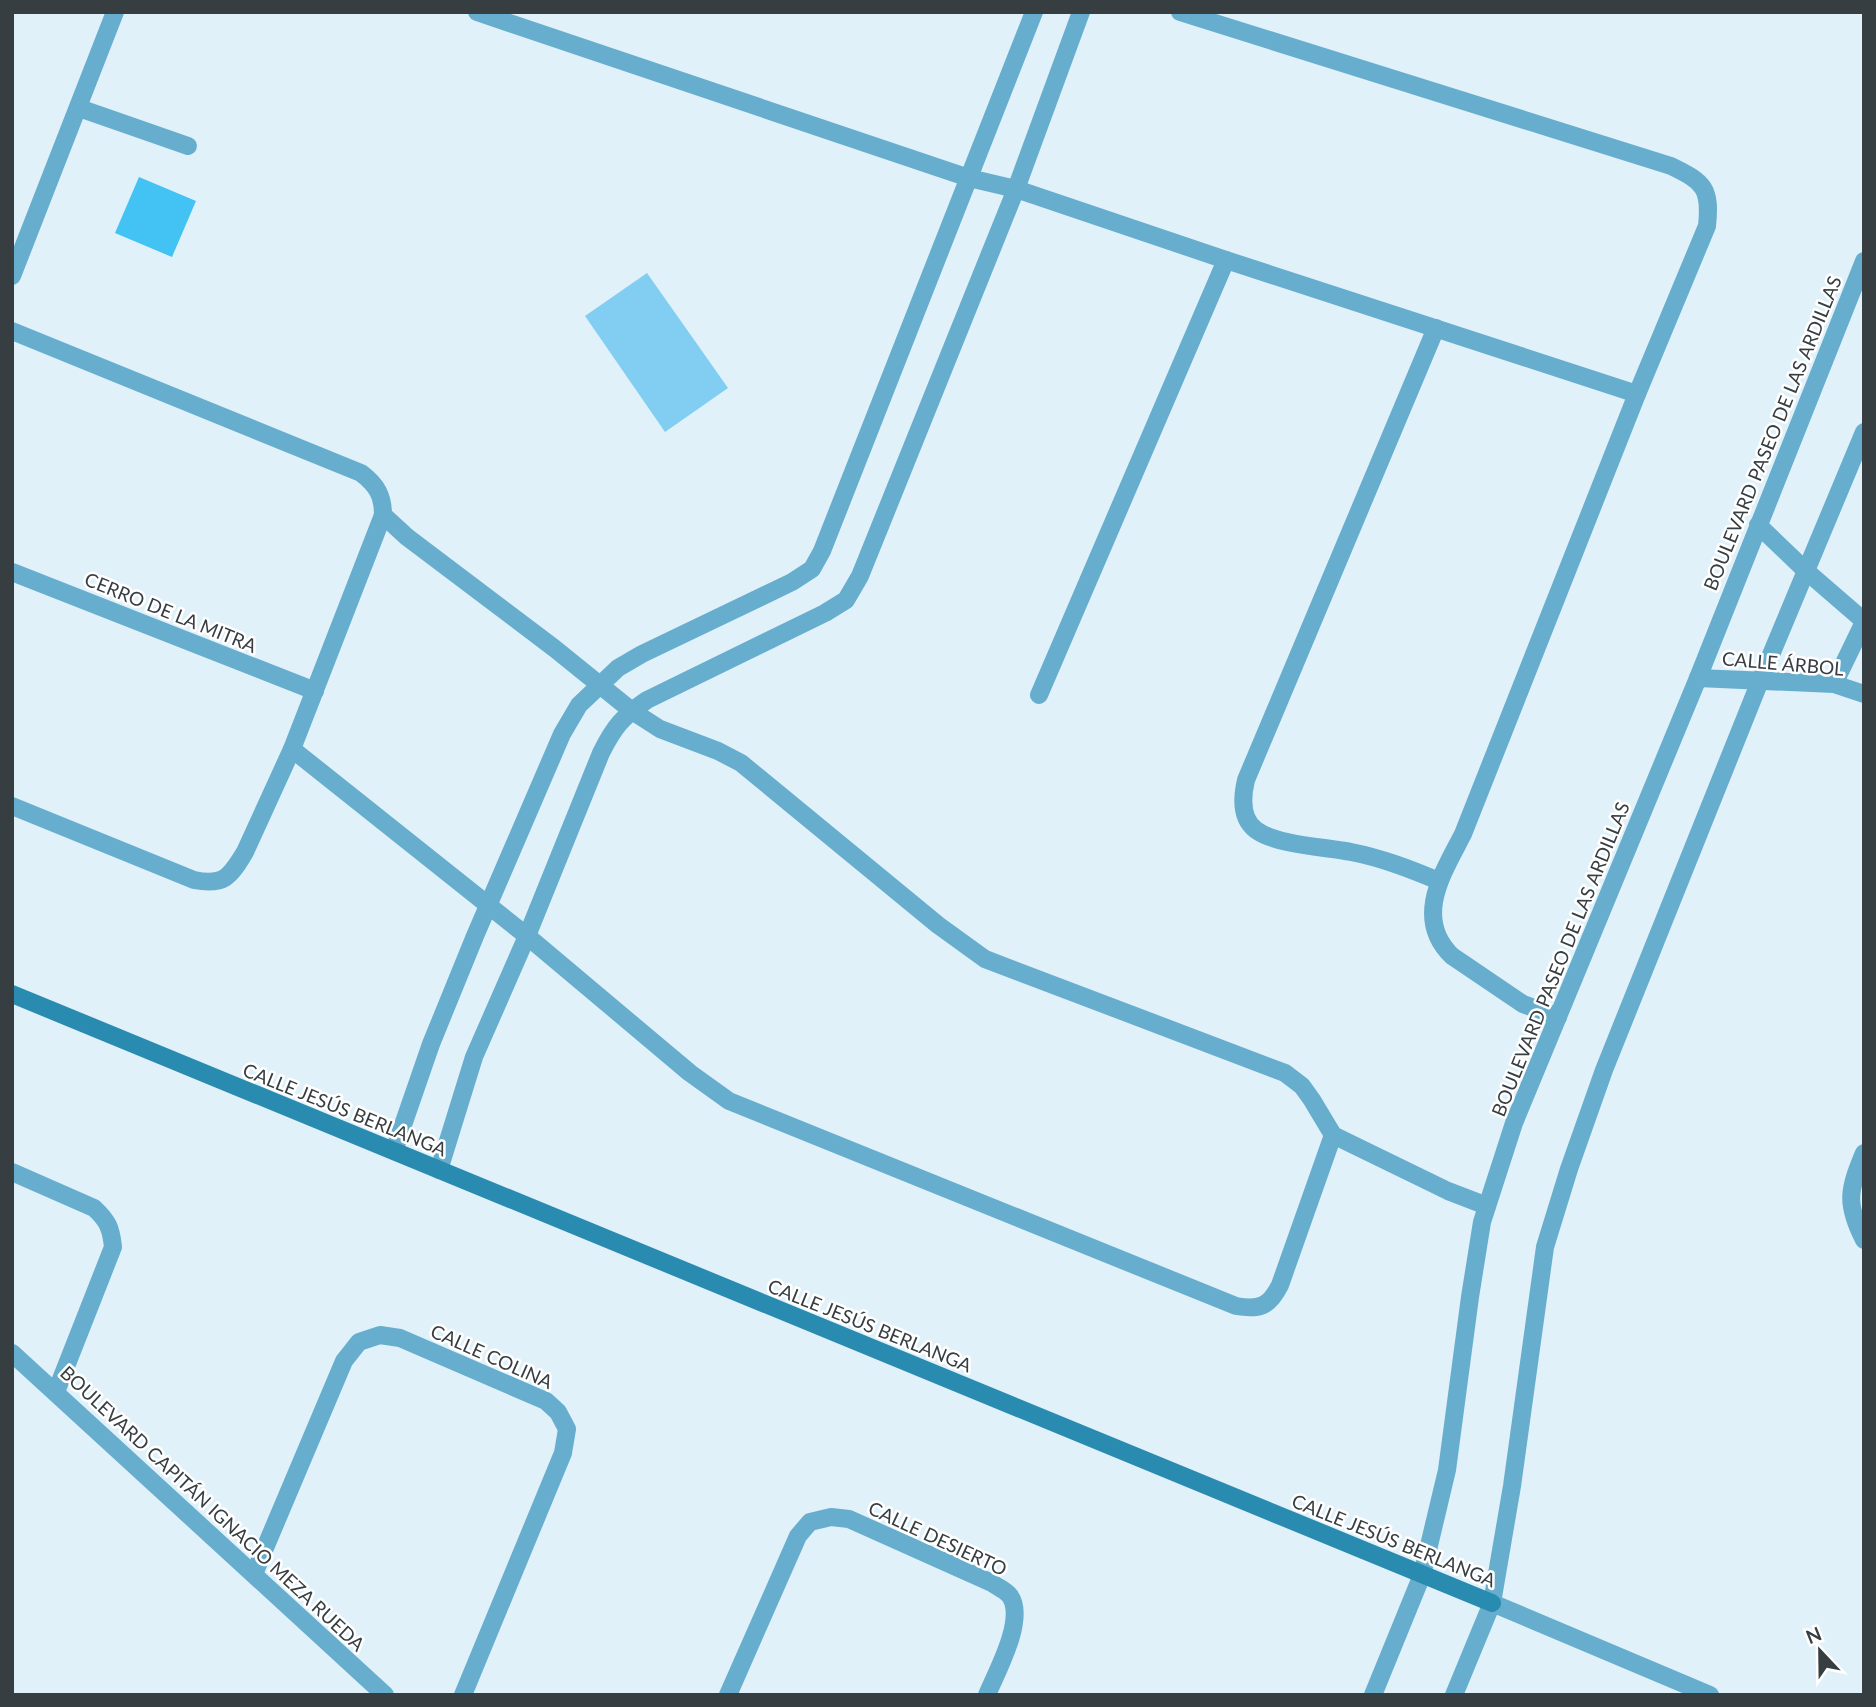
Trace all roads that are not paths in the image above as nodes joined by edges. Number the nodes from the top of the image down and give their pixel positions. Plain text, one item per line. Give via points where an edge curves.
1 (116, 12) edge
2 (477, 12) edge
3 (1034, 12) edge
4 (1081, 12) edge
5 (1180, 12) edge
6 (79, 108) junction
7 (188, 146) dead end
8 (969, 178) junction
9 (1016, 189) junction
10 (1226, 260) junction
11 (1864, 261) edge
12 (12, 276) edge
13 (1436, 328) junction
14 (12, 331) edge
15 (1637, 394) junction
16 (1864, 432) edge
17 (383, 515) junction
18 (1758, 525) junction
19 (1805, 570) junction
20 (12, 572) edge
21 (1864, 622) edge
22 (1698, 678) junction
23 (1760, 681) junction
24 (1834, 684) junction
25 (599, 685) junction
26 (315, 691) junction
27 (1864, 694) edge
28 (1039, 695) dead end
29 (632, 711) junction
30 (292, 749) junction
31 (12, 806) edge
32 (1439, 881) junction
33 (488, 906) junction
34 (527, 936) junction
35 (12, 994) edge
36 (1558, 1017) junction
37 (1334, 1135) junction
38 (394, 1151) junction
39 (1864, 1153) edge
40 (439, 1170) junction
41 (12, 1172) edge
42 (1487, 1206) junction
43 (1864, 1240) edge
44 (12, 1353) edge
45 (56, 1392) junction
46 (254, 1574) junction
47 (1422, 1575) junction
48 (1492, 1603) junction
49 (379, 1692) edge
50 (463, 1695) edge
51 (728, 1695) edge
52 (987, 1695) edge
53 (1373, 1695) edge
54 (1454, 1695) edge
55 (1710, 1695) edge

1 - 6 street
2 - 8 street
3 - 8 street
4 - 9 street
5 - 15 street via 1691,176 1706,190 1707,226
6 - 7 street
6 - 12 street
8 - 9 street
8 - 25 street via 811,569 642,654
9 - 10 street
9 - 29 street via 860,576 846,600
10 - 13 street
10 - 28 street
11 - 18 street, BOULEVARD PASEO DE LAS ARDILLAS
13 - 15 street
13 - 32 street via 1242,797 1246,817 1256,830 1274,839 1353,852
14 - 17 street via 361,473 379,491
15 - 32 street via 1463,834
16 - 19 street
17 - 25 street
17 - 26 street
18 - 19 street
18 - 22 street, BOULEVARD PASEO DE LAS ARDILLAS
19 - 21 street
19 - 23 street
20 - 26 street, CERRO DE LA MITRA
21 - 24 street
22 - 23 street, CALLE ÁRBOL
22 - 36 street, BOULEVARD PASEO DE LAS ARDILLAS
23 - 24 street, CALLE ÁRBOL
23 - 48 street via 1604,1070 1545,1247
24 - 27 street, CALLE ÁRBOL
25 - 29 street
25 - 33 street via 579,705 562,734
26 - 30 street
29 - 34 street via 613,729 601,754
29 - 37 street via 660,729 741,763 985,959 1285,1073 1302,1086
30 - 31 street via 236,867 225,879 210,883
30 - 33 street
32 - 36 street via 1432,911 1443,948 1523,1004
33 - 34 street
33 - 38 street
34 - 37 street via 729,1101 1236,1306 1251,1309 1273,1299
34 - 40 street via 474,1057
35 - 38 street, CALLE JESÚS BERLANGA
36 - 42 street, BOULEVARD PASEO DE LAS ARDILLAS via 1514,1123
37 - 42 street
38 - 40 street, CALLE JESÚS BERLANGA
39 - 43 street via 1852,1181 1851,1204
40 - 47 street, CALLE JESÚS BERLANGA
41 - 45 street via 94,1208 111,1230 113,1247
42 - 47 street, BOULEVARD PASEO DE LAS ARDILLAS via 1469,1297 1447,1469
44 - 45 street, BOULEVARD CAPITÁN IGNACIO MEZA RUEDA
45 - 46 street, BOULEVARD CAPITÁN IGNACIO MEZA RUEDA
46 - 49 street, BOULEVARD CAPITÁN IGNACIO MEZA RUEDA
46 - 50 street, CALLE COLINA via 344,1361 359,1342 380,1335 400,1338 546,1401 567,1429 563,1453
47 - 48 street, CALLE JESÚS BERLANGA
47 - 53 street, BOULEVARD PASEO DE LAS ARDILLAS
48 - 54 street
48 - 55 street, CALLE JESÚS BERLANGA
51 - 52 street, CALLE DESIERTO via 797,1536 810,1522 831,1517 849,1519 1009,1594 1015,1609 1014,1627

